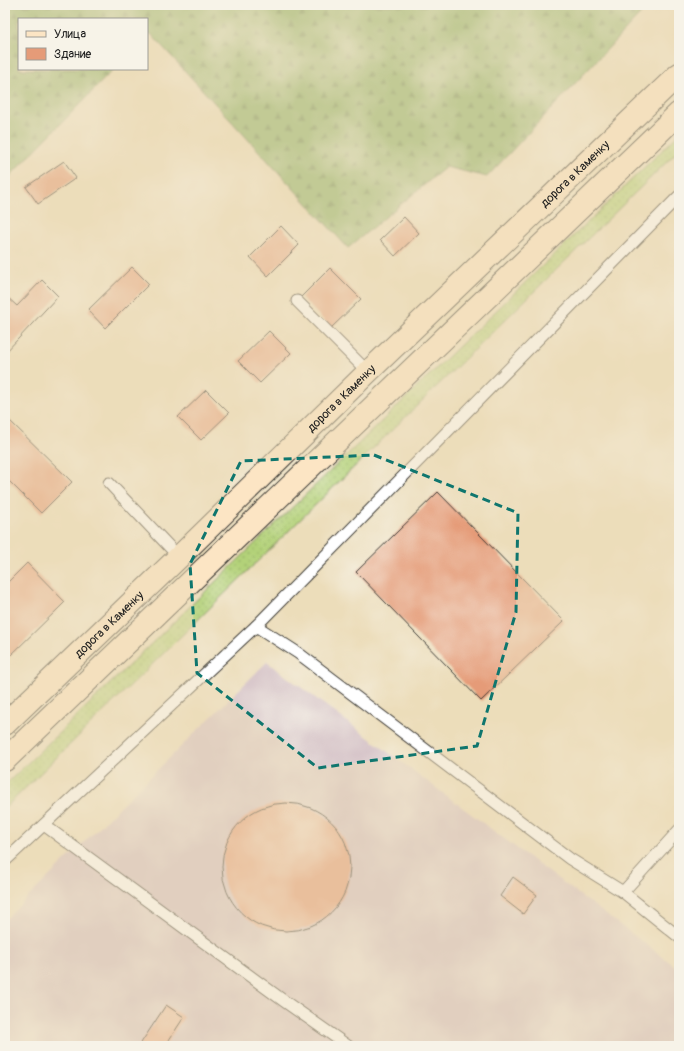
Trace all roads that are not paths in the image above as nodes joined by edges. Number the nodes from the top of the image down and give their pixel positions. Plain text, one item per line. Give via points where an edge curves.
1 (679, 74) edge
2 (679, 113) edge
3 (679, 196) edge
4 (297, 301) dead end
5 (368, 372) junction
6 (109, 483) dead end
7 (179, 557) junction
8 (256, 626) junction
9 (5, 724) edge
10 (5, 760) edge
11 (44, 824) junction
12 (679, 830) edge
13 (5, 861) edge
14 (623, 892) junction
15 (679, 937) edge
16 (348, 1046) edge

1 - 5 main road, дорога в Каменку
2 - 10 main road
3 - 8 lane
4 - 5 lane
5 - 7 main road, дорога в Каменку
6 - 7 lane
7 - 9 main road, дорога в Каменку
8 - 11 lane
8 - 14 lane via 298,653 570,860
11 - 13 lane
11 - 16 lane
12 - 14 lane
14 - 15 lane

